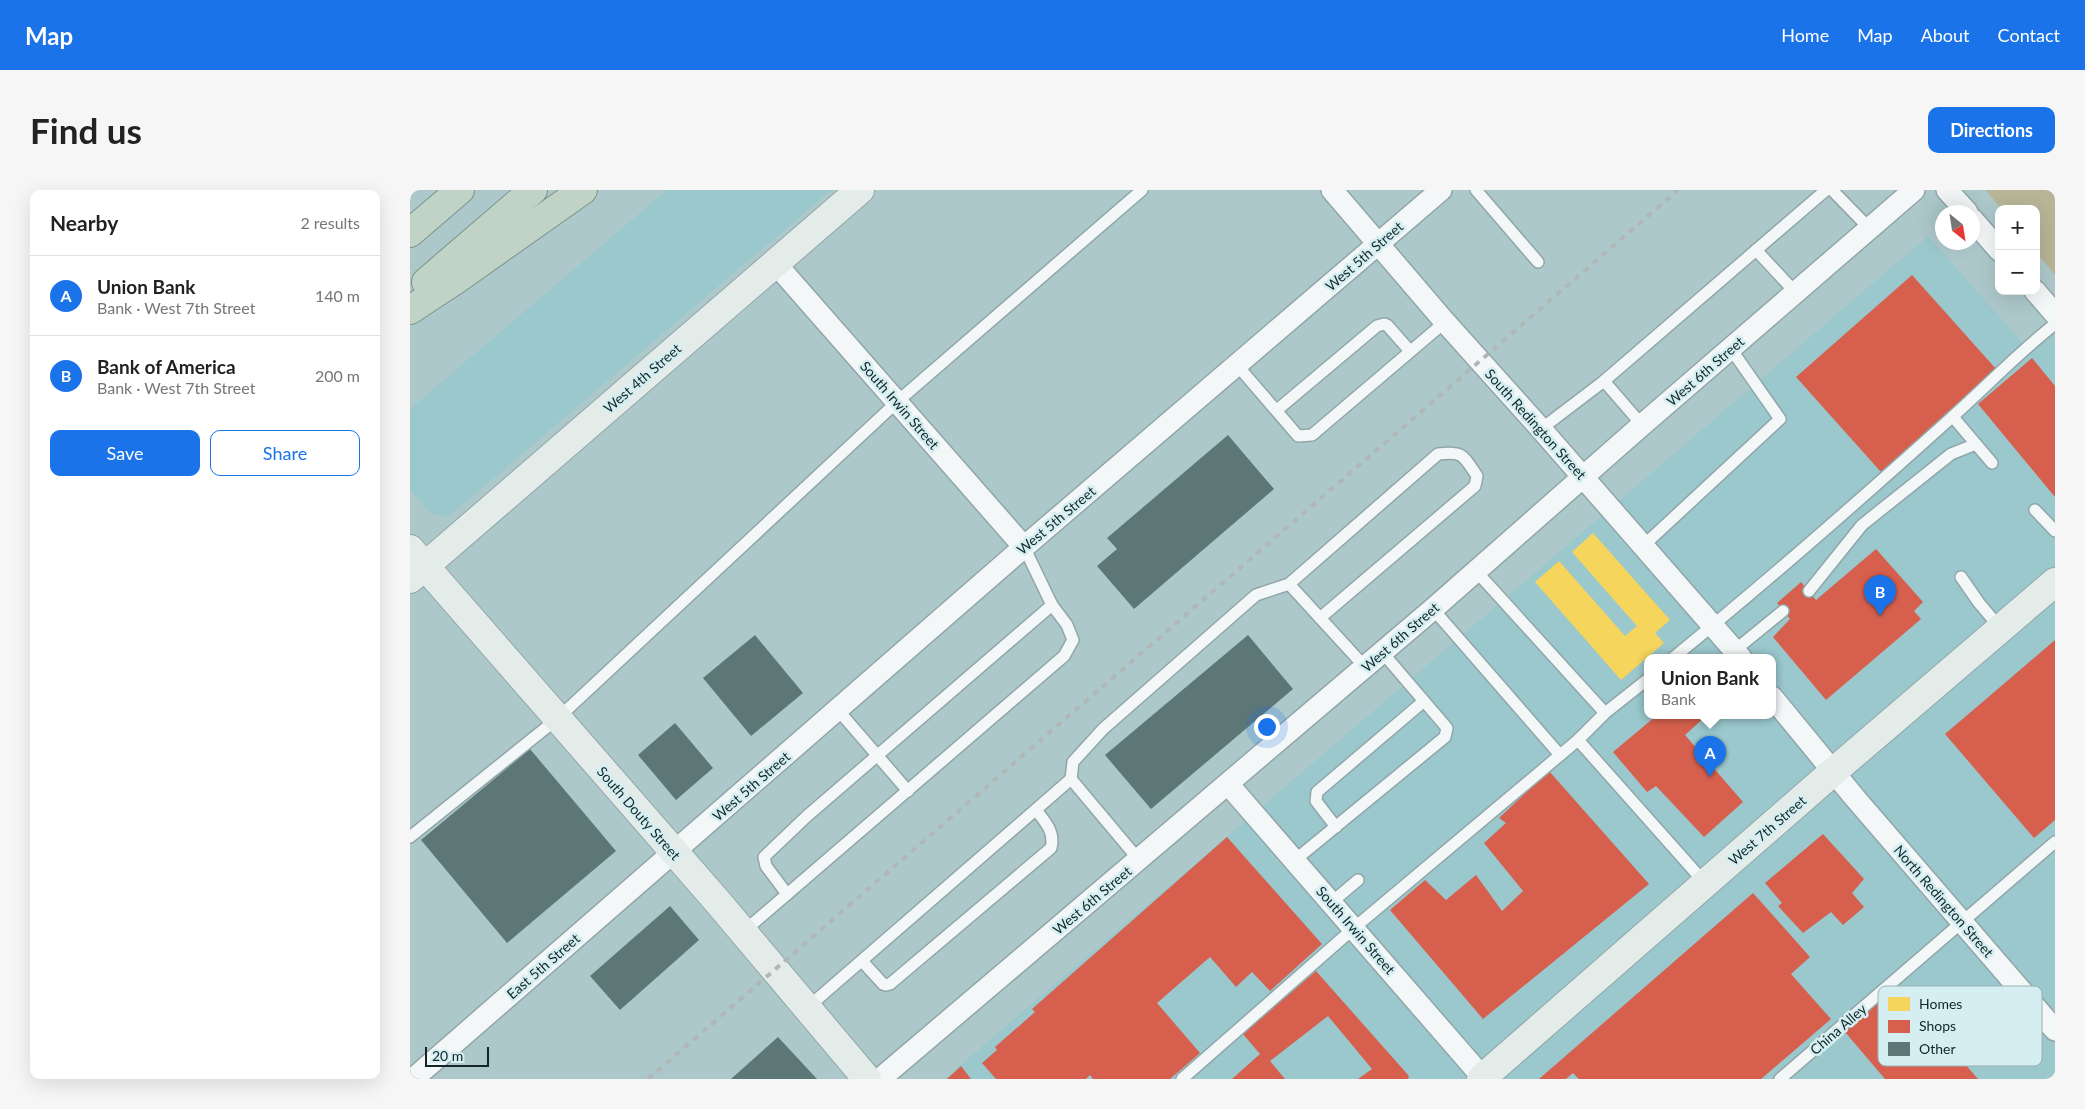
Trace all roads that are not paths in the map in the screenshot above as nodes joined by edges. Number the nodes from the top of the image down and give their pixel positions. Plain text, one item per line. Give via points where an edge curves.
1 (460, 190) edge
2 (533, 190) edge
3 (583, 190) edge
4 (860, 190) edge
5 (1142, 190) edge
6 (1332, 190) edge
7 (1441, 190) edge
8 (1476, 190) edge
9 (1826, 190) edge
10 (1832, 190) edge
11 (1914, 190) edge
12 (1947, 190) edge
13 (1961, 205) edge
14 (1980, 228) edge
15 (1870, 229) junction
16 (410, 233) edge
17 (1377, 244) junction
18 (1995, 245) edge
19 (1756, 250) junction
20 (1538, 262) dead end
21 (775, 263) junction
22 (1796, 292) junction
23 (2038, 295) edge
24 (410, 296) edge
25 (410, 310) edge
26 (2055, 314) edge
27 (1445, 322) junction
28 (2055, 324) edge
29 (1731, 349) junction
30 (1410, 351) junction
31 (1238, 366) junction
32 (1604, 381) junction
33 (898, 401) junction
34 (1277, 410) junction
35 (1953, 417) junction
36 (1642, 425) junction
37 (1541, 429) junction
38 (1976, 444) junction
39 (1992, 463) dead end
40 (1584, 477) junction
41 (2035, 510) dead end
42 (2055, 531) edge
43 (1643, 546) junction
44 (1024, 547) junction
45 (415, 565) edge
46 (1476, 571) junction
47 (1961, 577) dead end
48 (2055, 582) edge
49 (1289, 584) junction
50 (1809, 591) dead end
51 (1052, 606) junction
52 (1433, 609) junction
53 (1783, 611) dead end
54 (1320, 618) junction
55 (1713, 626) junction
56 (2001, 629) junction
57 (1382, 652) junction
58 (1678, 654) edge
59 (1738, 654) edge
60 (1365, 667) junction
61 (1644, 682) edge
62 (1424, 700) junction
63 (1776, 703) edge
64 (838, 710) junction
65 (1605, 713) junction
66 (557, 719) junction
67 (1578, 740) junction
68 (1560, 755) junction
69 (877, 756) junction
70 (1834, 771) junction
71 (1070, 779) junction
72 (1228, 784) junction
73 (908, 791) junction
74 (1036, 810) junction
75 (1336, 827) junction
76 (410, 837) edge
77 (2055, 842) edge
78 (674, 853) junction
79 (1139, 860) junction
80 (1295, 860) junction
81 (1358, 880) dead end
82 (1705, 883) junction
83 (787, 894) junction
84 (1332, 902) junction
85 (1963, 922) junction
86 (1354, 928) junction
87 (743, 932) junction
88 (862, 961) junction
89 (1888, 986) edge
90 (2018, 986) edge
91 (1878, 995) edge
92 (807, 1008) junction
93 (2042, 1015) edge
94 (2055, 1030) edge
95 (1482, 1078) edge
96 (413, 1079) edge
97 (867, 1079) edge
98 (880, 1079) edge
99 (1182, 1079) edge
100 (1780, 1079) edge

1 - 16 highway
2 - 24 highway
3 - 25 highway
4 - 21 street, West 4th Street
5 - 33 lane
6 - 17 street, South Redington Street
7 - 17 street, West 5th Street
8 - 20 lane
9 - 19 lane
10 - 15 lane
11 - 15 street, West 6th Street
12 - 13 street
14 - 18 street
15 - 22 street, West 6th Street
17 - 27 street, South Redington Street
17 - 31 street, West 5th Street
19 - 22 lane
19 - 32 lane
21 - 33 street, South Irwin Street
21 - 45 street, West 4th Street
22 - 29 street, West 6th Street
23 - 26 street
27 - 30 lane
27 - 37 street, South Redington Street
28 - 35 lane
29 - 36 street, West 6th Street
29 - 43 lane via 1780,419
30 - 34 lane via 1387,325 1377,326
30 - 34 lane via 1312,435 1298,436
31 - 34 lane
31 - 44 street, West 5th Street
32 - 36 lane
32 - 37 lane
33 - 44 street, South Irwin Street
33 - 66 lane
35 - 38 lane
35 - 55 lane
36 - 40 street, West 6th Street
37 - 40 street, South Redington Street
38 - 39 lane
38 - 50 lane via 1951,454 1862,525
40 - 43 street, South Redington Street
40 - 46 street, West 6th Street
41 - 42 lane
43 - 55 street, South Redington Street
44 - 51 lane
44 - 64 street, West 5th Street
45 - 66 street, South Douty Street
46 - 52 street, West 6th Street
46 - 65 lane
47 - 56 lane
48 - 56 street, West 7th Street
49 - 54 lane
49 - 54 lane via 1438,454 1455,452 1466,459 1477,476 1475,486
49 - 71 lane via 1256,595 1102,729 1073,762
51 - 69 lane
51 - 73 lane via 1067,625 1073,640 1064,656
52 - 57 street, West 6th Street
52 - 68 lane
53 - 59 lane
54 - 60 lane
55 - 58 lane
55 - 59 street, South Redington Street
56 - 70 street, West 7th Street
57 - 60 street, West 6th Street
57 - 62 lane
60 - 72 street, West 6th Street
61 - 65 lane
62 - 75 lane via 1317,792 1316,802
62 - 75 lane via 1447,728 1445,738
63 - 70 street
64 - 69 lane
64 - 78 street, West 5th Street
65 - 67 lane
66 - 76 lane
66 - 78 street, South Douty Street
67 - 68 lane
67 - 82 lane
68 - 86 lane
69 - 73 lane
69 - 83 lane via 806,816 764,857 766,866
70 - 82 street, West 7th Street
70 - 85 street, North Redington Street
71 - 74 lane
71 - 79 lane
72 - 79 street, West 6th Street
72 - 80 street, South Irwin Street
73 - 83 lane
74 - 88 lane
74 - 88 lane via 1050,829 1053,838 1051,848 890,984 883,984
75 - 80 lane
77 - 85 lane, China Alley
78 - 87 street, South Douty Street
78 - 96 street, East 5th Street
79 - 98 street, West 6th Street
80 - 84 street, South Irwin Street
81 - 84 lane
82 - 95 street, West 7th Street
83 - 87 lane
84 - 86 street, South Irwin Street
85 - 89 lane, China Alley
85 - 90 street, North Redington Street
86 - 95 street, South Irwin Street
86 - 99 lane
87 - 92 street, South Douty Street
88 - 92 lane
91 - 100 lane, China Alley
92 - 97 street, South Douty Street
93 - 94 street, North Redington Street

